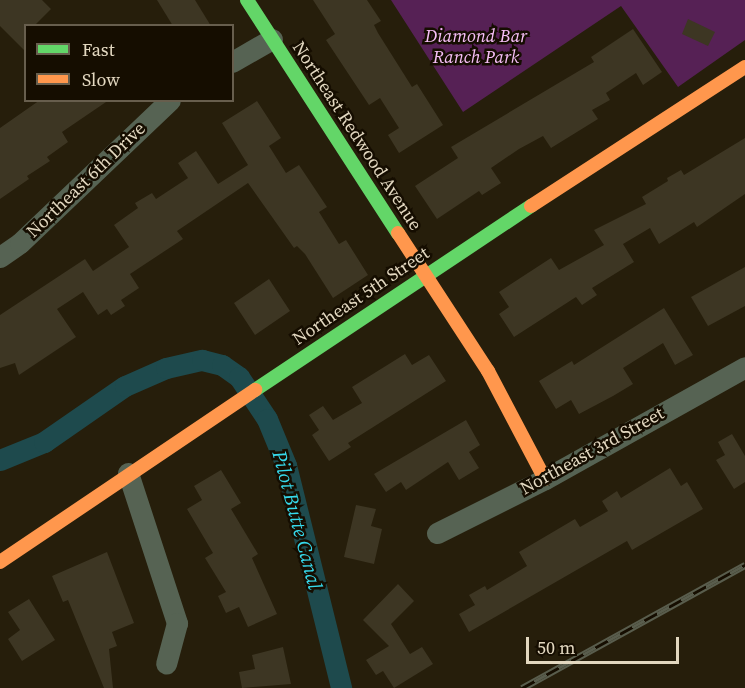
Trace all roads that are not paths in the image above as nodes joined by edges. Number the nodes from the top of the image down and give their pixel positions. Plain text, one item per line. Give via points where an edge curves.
1 (247, 0) edge
2 (272, 39) junction
3 (234, 61) edge
4 (745, 67) edge
5 (168, 102) edge
6 (0, 257) edge
7 (425, 275) junction
8 (745, 367) edge
9 (128, 473) junction
10 (544, 479) junction
11 (437, 533) dead end
12 (0, 562) edge
13 (166, 664) dead end

1 - 2 street, Northeast Redwood Avenue
2 - 3 street
2 - 7 street, Northeast Redwood Avenue
4 - 7 street, Northeast 5th Street
5 - 6 street, Northeast 6th Drive via 20,243
7 - 9 street, Northeast 5th Street
7 - 10 street, Northeast Redwood Avenue via 488,371
8 - 10 street, Northeast 3rd Street
9 - 12 street, Northeast 5th Street
9 - 13 street via 177,622
10 - 11 street, Northeast 3rd Street

